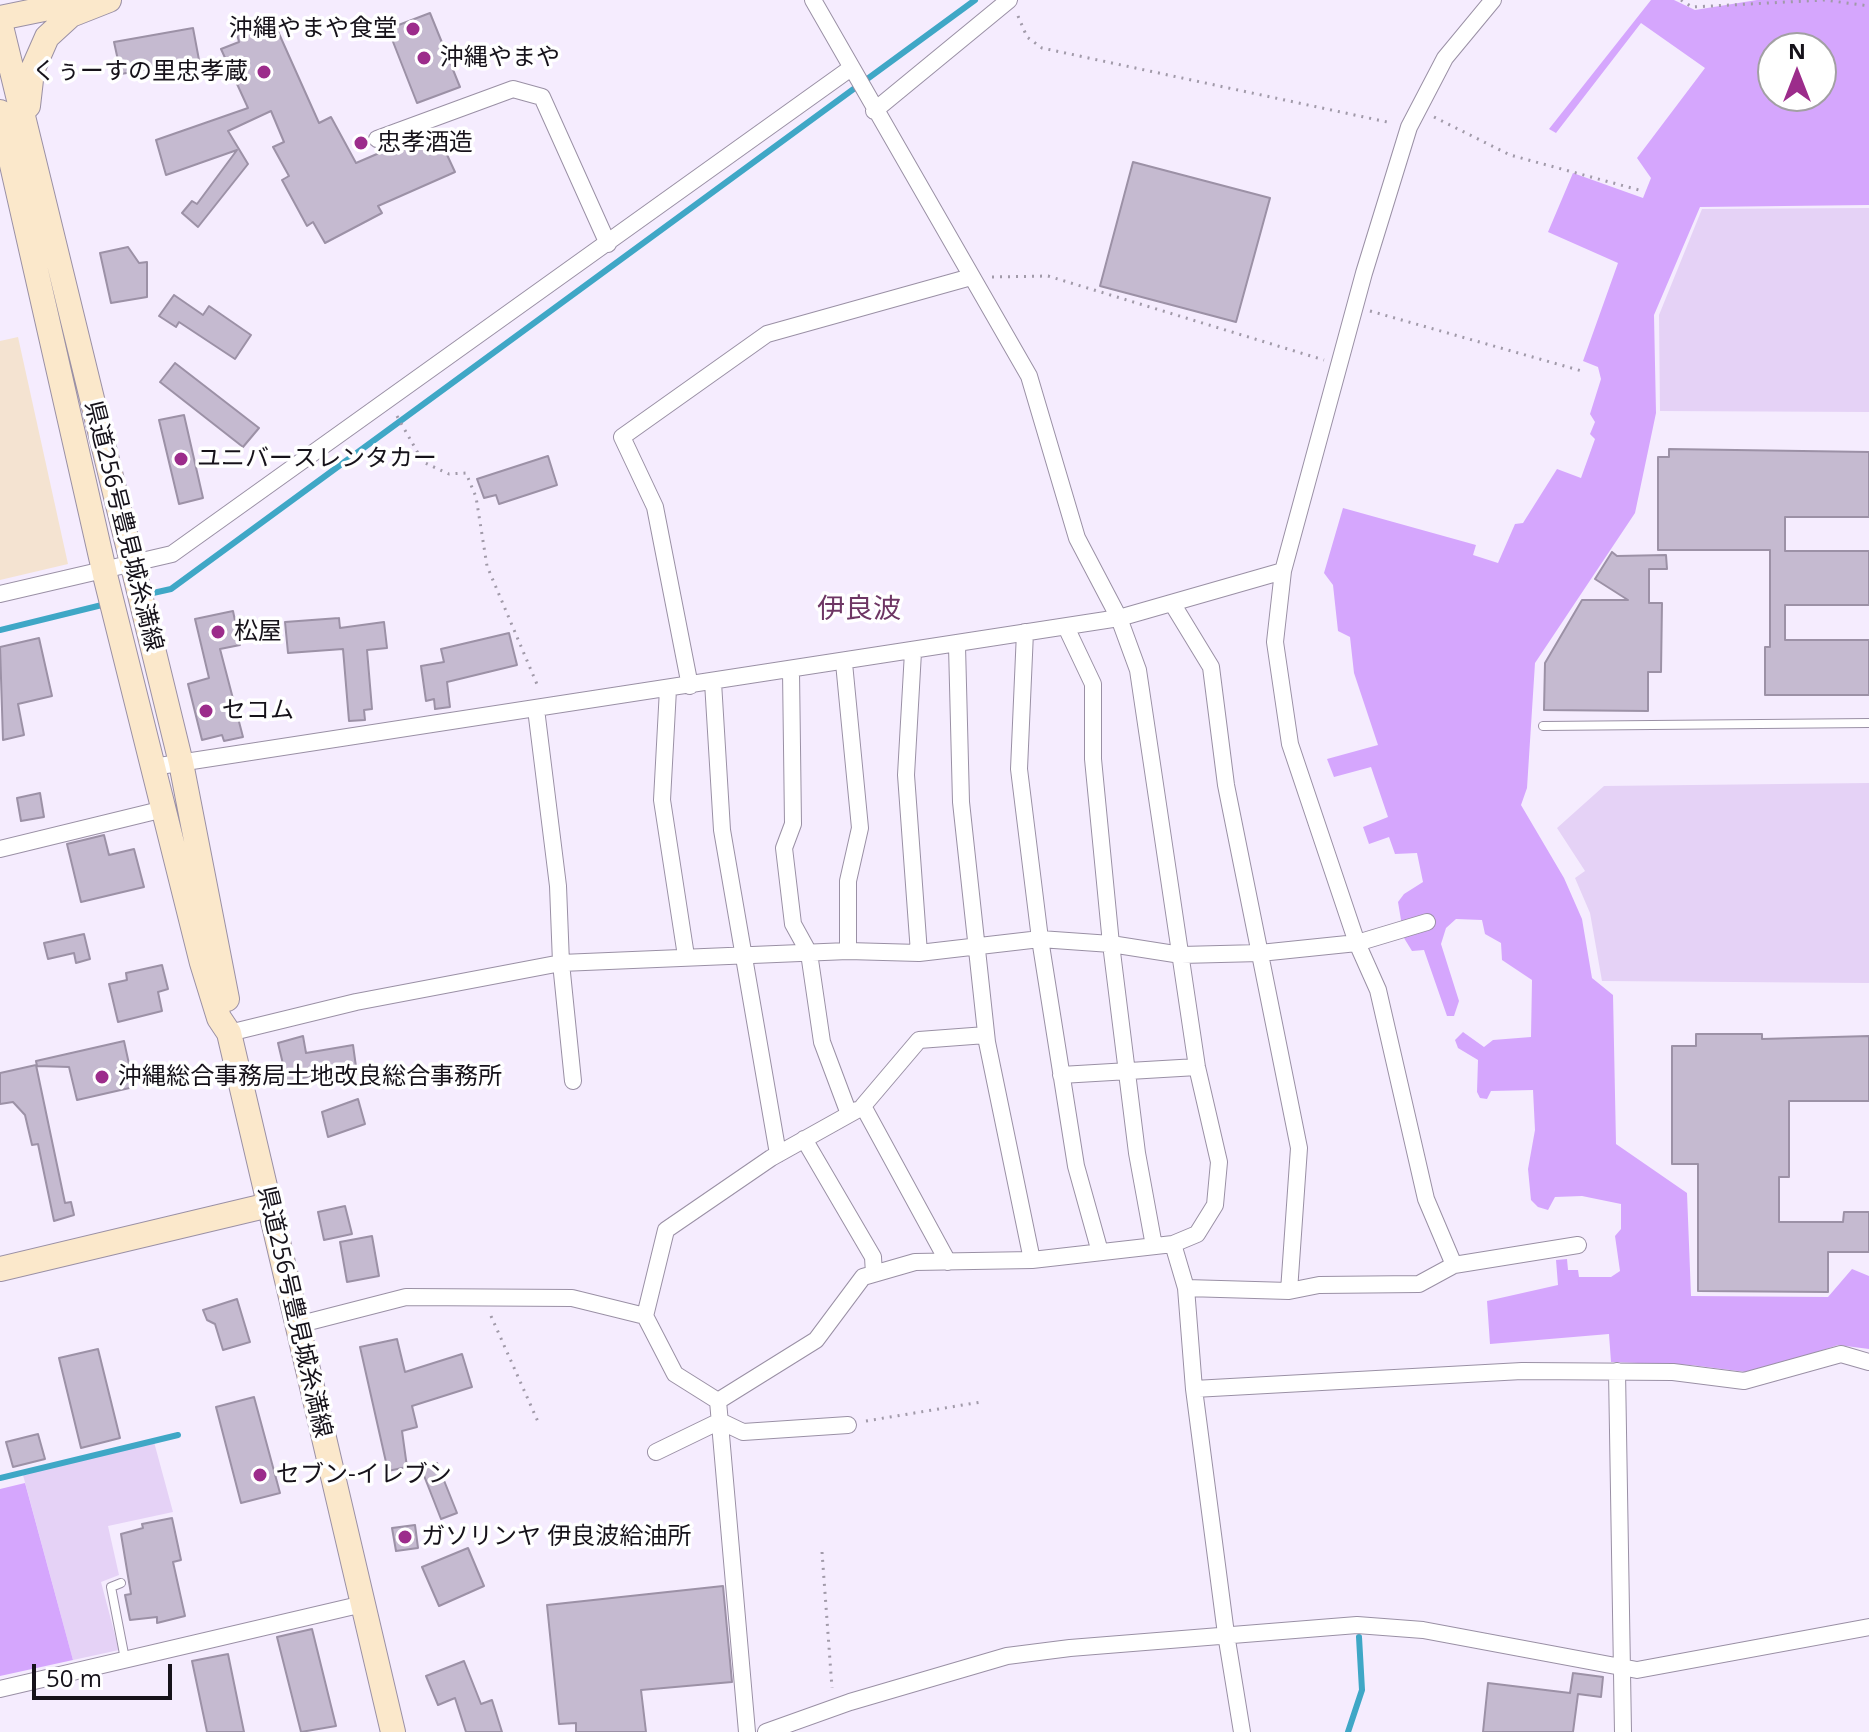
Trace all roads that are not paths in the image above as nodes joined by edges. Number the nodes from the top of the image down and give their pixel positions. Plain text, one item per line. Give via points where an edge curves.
1 (90, 0) edge
2 (109, 0) edge
3 (813, 0) edge
4 (1493, 0) edge
5 (1013, 6) edge
6 (0, 20) edge
7 (851, 68) junction
8 (874, 111) junction
9 (0, 112) edge
10 (28, 126) junction
11 (377, 139) dead end
12 (8, 177) edge
13 (608, 244) junction
14 (971, 277) junction
15 (132, 567) junction
16 (1283, 571) junction
17 (105, 574) junction
18 (0, 594) edge
19 (1172, 603) junction
20 (1119, 618) junction
21 (1066, 627) junction
22 (1025, 632) junction
23 (957, 646) junction
24 (913, 652) junction
25 (844, 663) junction
26 (791, 671) junction
27 (713, 682) junction
28 (690, 686) junction
29 (668, 689) junction
30 (541, 708) junction
31 (1869, 723) edge
32 (1543, 726) dead end
33 (181, 763) junction
34 (153, 767) junction
35 (164, 809) junction
36 (0, 849) edge
37 (1427, 922) dead end
38 (1040, 939) junction
39 (1357, 943) junction
40 (1111, 944) junction
41 (977, 946) junction
42 (848, 951) junction
43 (809, 953) junction
44 (919, 953) junction
45 (1260, 953) junction
46 (744, 955) junction
47 (1181, 955) junction
48 (686, 956) junction
49 (561, 963) junction
50 (229, 1033) junction
51 (986, 1035) junction
52 (1197, 1067) junction
53 (1127, 1070) junction
54 (1061, 1075) junction
55 (573, 1081) dead end
56 (856, 1110) junction
57 (804, 1139) junction
58 (778, 1154) junction
59 (269, 1205) junction
60 (1173, 1244) junction
61 (1578, 1245) dead end
62 (1154, 1246) junction
63 (1100, 1252) junction
64 (1032, 1260) junction
65 (948, 1262) junction
66 (1454, 1265) junction
67 (0, 1269) edge
68 (874, 1274) junction
69 (1186, 1288) junction
70 (1289, 1291) junction
71 (645, 1316) junction
72 (297, 1325) junction
73 (1869, 1362) edge
74 (1617, 1371) junction
75 (1194, 1389) junction
76 (718, 1401) junction
77 (720, 1421) junction
78 (848, 1425) road end
79 (656, 1452) dead end
80 (121, 1583) dead end
81 (363, 1604) junction
82 (1869, 1627) edge
83 (1226, 1634) junction
84 (125, 1660) junction
85 (1622, 1668) junction
86 (0, 1689) edge
87 (393, 1732) edge
88 (747, 1732) edge
89 (766, 1732) edge
90 (1242, 1732) edge
91 (1623, 1732) edge

1 - 6 main road, 県道256号豊見城糸満線
2 - 10 main road via 71,15 44,42 29,82
3 - 7 street
4 - 16 street via 1445,58 1409,127
5 - 8 street
6 - 10 main road, 県道256号豊見城糸満線
7 - 8 street
7 - 13 street
8 - 14 street
9 - 12 main road, 県道256号豊見城糸満線
10 - 15 main road, 県道256号豊見城糸満線
11 - 13 street via 513,89 542,97
12 - 17 main road, 県道256号豊見城糸満線
13 - 15 street via 172,554
14 - 20 street via 1029,376 1077,538
14 - 28 street via 767,334 622,437 655,507
15 - 17 street
15 - 33 main road, 県道256号豊見城糸満線
16 - 19 street
16 - 39 street via 1275,642 1290,744
17 - 18 street
17 - 34 main road, 県道256号豊見城糸満線
19 - 20 street
19 - 45 street via 1211,667 1226,785
20 - 21 street
20 - 47 street via 1138,670
21 - 22 street
21 - 40 street via 1093,684 1093,759
22 - 23 street
22 - 38 street via 1019,769
23 - 24 street
23 - 41 street via 961,802
24 - 25 street
24 - 44 street via 906,775
25 - 26 street
25 - 42 street via 860,828 848,881
26 - 27 street
26 - 43 street via 793,824 784,848 793,924
27 - 28 street
27 - 46 street via 722,830
28 - 29 street
29 - 30 street
29 - 48 street via 662,800
30 - 33 street
30 - 49 street
31 - 32 lane
33 - 34 street
33 - 50 main road, 県道256号豊見城糸満線 via 231,1016
34 - 35 main road, 県道256号豊見城糸満線
35 - 36 street
35 - 50 main road, 県道256号豊見城糸満線 via 202,963
37 - 39 street
38 - 40 street
38 - 41 street
38 - 54 street
39 - 45 street
39 - 66 street via 1378,990 1426,1199
40 - 47 street
40 - 53 street
41 - 44 street
41 - 51 street
42 - 43 street
42 - 44 street
43 - 46 street
43 - 56 street via 822,1042
45 - 47 street
45 - 70 street via 1299,1148
46 - 48 street
46 - 58 street
47 - 52 street
48 - 49 street
49 - 50 street via 356,1002
49 - 55 street
50 - 59 main road, 県道256号豊見城糸満線
51 - 56 street via 919,1040
51 - 64 street
52 - 53 street
52 - 60 street via 1219,1162 1215,1205 1197,1234
53 - 54 street
53 - 62 street
54 - 63 street via 1076,1166
56 - 57 street
56 - 65 street
57 - 58 street
57 - 68 street via 873,1257
58 - 71 street via 666,1230
59 - 67 main road
59 - 72 main road, 県道256号豊見城糸満線
60 - 62 street
60 - 69 street
61 - 66 street
62 - 63 street
63 - 64 street
64 - 65 street
65 - 68 street via 915,1262
66 - 70 street via 1419,1284 1319,1285
68 - 76 street via 863,1277 816,1340
69 - 70 street
69 - 75 street
71 - 72 street via 572,1298 406,1297
71 - 76 street via 675,1374
72 - 81 main road, 県道256号豊見城糸満線
73 - 74 street via 1841,1354 1744,1381
74 - 75 street via 1522,1371
74 - 85 street
75 - 83 street
76 - 77 street
77 - 78 street via 743,1432
77 - 79 street
77 - 88 street
80 - 84 lane via 111,1587
81 - 84 street
81 - 87 main road, 県道256号豊見城糸満線
82 - 85 street via 1637,1670
83 - 85 street via 1357,1625 1423,1630
83 - 89 street via 1007,1656
83 - 90 street
84 - 86 street
85 - 91 street

